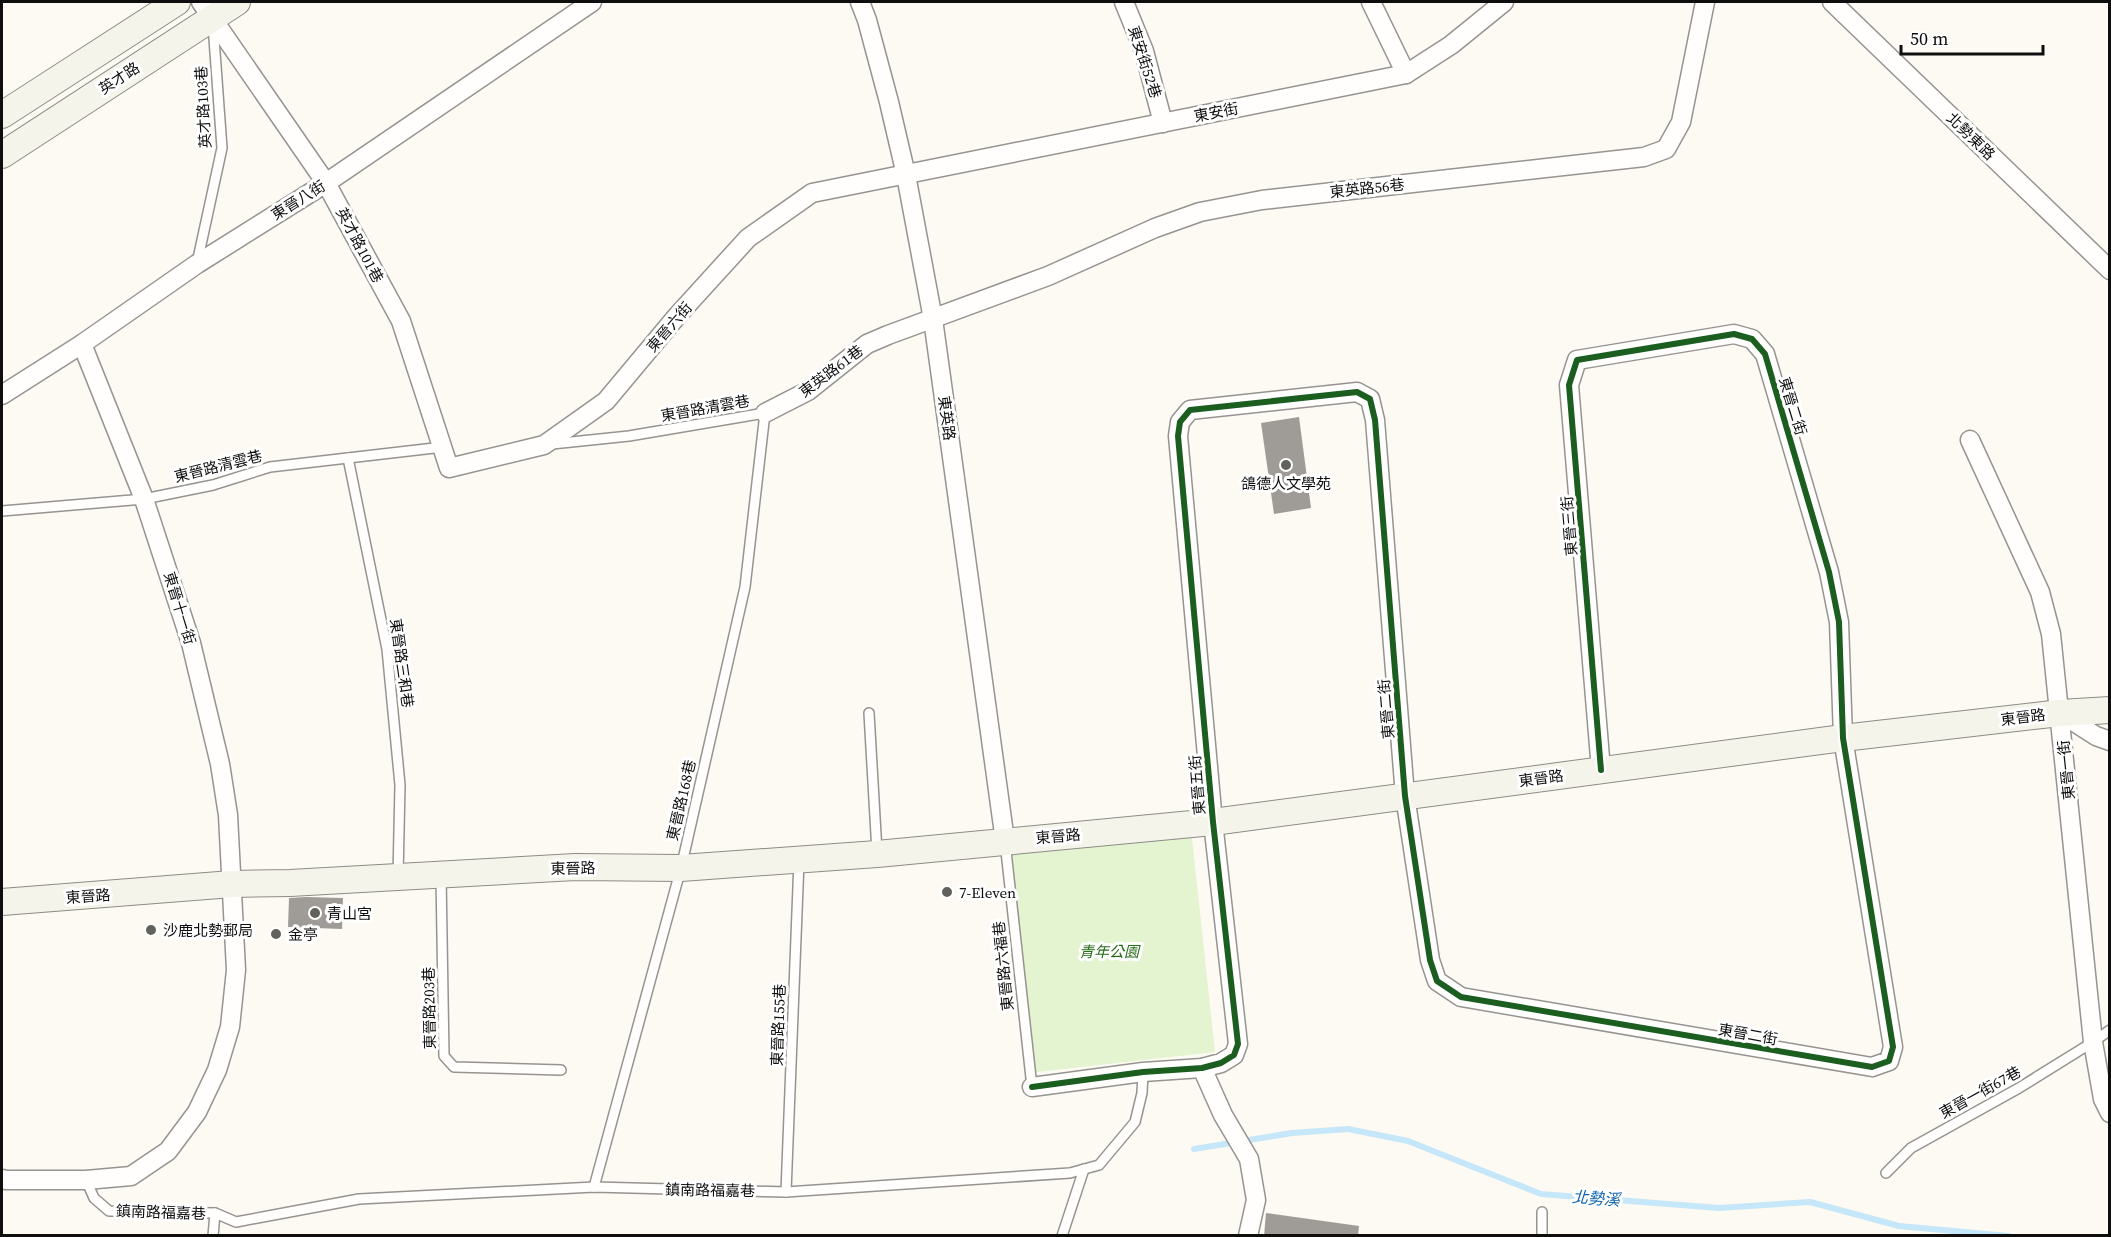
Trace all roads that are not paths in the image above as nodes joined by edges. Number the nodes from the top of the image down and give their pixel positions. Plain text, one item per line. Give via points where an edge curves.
1 (177, 2) edge
2 (237, 2) edge
3 (592, 2) edge
4 (860, 2) edge
5 (1124, 2) edge
6 (1371, 2) edge
7 (1504, 2) edge
8 (1706, 2) edge
9 (1832, 2) edge
10 (209, 7) edge
11 (1406, 74) junction
12 (2, 115) edge
13 (1163, 123) junction
14 (2, 155) edge
15 (906, 175) junction
16 (326, 183) junction
17 (197, 264) junction
18 (2109, 270) edge
19 (933, 319) junction
20 (82, 344) junction
21 (1654, 346) joint
22 (2, 395) edge
23 (1290, 398) joint
24 (765, 413) junction
25 (1970, 440) dead end
26 (544, 445) junction
27 (443, 447) junction
28 (348, 458) junction
29 (144, 499) junction
30 (2, 511) edge
31 (2109, 710) edge
32 (869, 713) dead end
33 (2060, 713) junction
34 (1843, 738) junction
35 (2109, 741) edge
36 (1601, 770) junction
37 (1405, 796) junction
38 (1212, 822) junction
39 (1005, 841) junction
40 (878, 854) junction
41 (799, 860) junction
42 (681, 868) junction
43 (441, 873) junction
44 (398, 876) junction
45 (232, 884) junction
46 (2, 902) edge
47 (2109, 1029) edge
48 (2093, 1042) junction
49 (1203, 1068) junction
50 (561, 1070) dead end
51 (1143, 1072) junction
52 (1032, 1087) joint
53 (2109, 1113) edge
54 (1084, 1169) junction
55 (1886, 1173) dead end
56 (2, 1179) edge
57 (86, 1180) junction
58 (594, 1187) junction
59 (786, 1192) junction
60 (1542, 1212) dead end
61 (215, 1213) junction
62 (213, 1236) edge
63 (1062, 1236) edge
64 (1248, 1236) edge
65 (1542, 1236) edge

1 - 12 street
2 - 10 street, 英才路
3 - 16 street, 東晉八街
4 - 15 street, 東英路
5 - 13 street, 東安街52巷 via 1144,51
6 - 11 street
7 - 11 street, 東安街
8 - 19 street, 東英路56巷 via 1680,122 1666,149 1644,157 1262,200 1200,212
9 - 18 street, 北勢東路
10 - 14 street, 英才路
10 - 16 street, 英才路101巷
10 - 17 lane, 英才路103巷 via 222,148
11 - 13 street, 東安街
13 - 15 street, 東安街
15 - 19 street, 東英路
15 - 26 street, 東晉六街 via 812,193 748,238 606,400
16 - 17 street, 東晉八街
16 - 27 street, 英才路101巷 via 401,321
17 - 20 street, 東晉八街
19 - 24 street, 東英路61巷 via 867,344 808,391
19 - 39 street, 東英路
20 - 22 street, 東晉八街
20 - 29 street, 東晉十一街
21 - 34 street, 東晉二街 via 1734,334 1752,339 1765,354 1829,572 1839,622
21 - 36 street, 東晉三街 via 1577,360 1569,385
23 - 37 street, 東晉二街 via 1357,392 1370,399 1375,420
23 - 38 street, 東晉五街 via 1190,410 1179,422
24 - 26 lane, 東晉路清雲巷 via 629,436
24 - 42 lane, 東晉路168巷 via 745,587
25 - 33 street, 東晉一街 via 2040,592 2051,634
26 - 27 street, 東晉六街 via 449,468
27 - 28 lane, 東晉路清雲巷
28 - 29 lane, 東晉路清雲巷 via 270,467 213,485
28 - 44 lane, 東晉路三和巷 via 387,649 400,785
29 - 30 lane, 東晉路清雲巷
29 - 45 street, 東晉十一街 via 191,643 217,753 228,815
31 - 33 street, 東晉路
32 - 40 lane
33 - 34 street, 東晉路
33 - 35 street
33 - 48 street, 東晉一街
34 - 36 street, 東晉路
34 - 37 street, 東晉二街 via 1893,1047 1890,1061 1872,1067 1461,997 1437,981 1430,960
36 - 37 street, 東晉路
37 - 38 street, 東晉路
38 - 39 street, 東晉路
38 - 49 street, 東晉五街 via 1238,1044 1234,1055
39 - 40 street, 東晉路
39 - 52 lane, 東晉路六福巷
40 - 41 street, 東晉路
41 - 42 street, 東晉路
41 - 59 lane, 東晉路155巷
42 - 43 street, 東晉路 via 575,867
42 - 58 lane, 東晉路168巷
43 - 44 street, 東晉路
43 - 50 lane, 東晉路203巷 via 444,1056 454,1067
44 - 45 street, 東晉路
45 - 46 street, 東晉路
45 - 57 street via 236,970 230,1027 217,1070 197,1112 168,1151 131,1176
47 - 48 lane, 東晉一街67巷
48 - 53 street, 東晉一街
48 - 55 lane, 東晉一街67巷 via 1911,1148
49 - 51 street, 東晉五街
49 - 64 street via 1223,1115 1250,1159 1256,1200
51 - 52 street, 東晉五街
51 - 54 lane, 鎮南路福嘉巷 via 1135,1122 1099,1165
54 - 59 lane, 鎮南路福嘉巷
54 - 63 lane
56 - 57 street
57 - 61 lane, 鎮南路福嘉巷 via 94,1198 109,1211
58 - 59 lane, 鎮南路福嘉巷
58 - 61 lane, 鎮南路福嘉巷 via 359,1199 236,1222
60 - 65 lane
61 - 62 lane, 鎮南路福嘉巷

